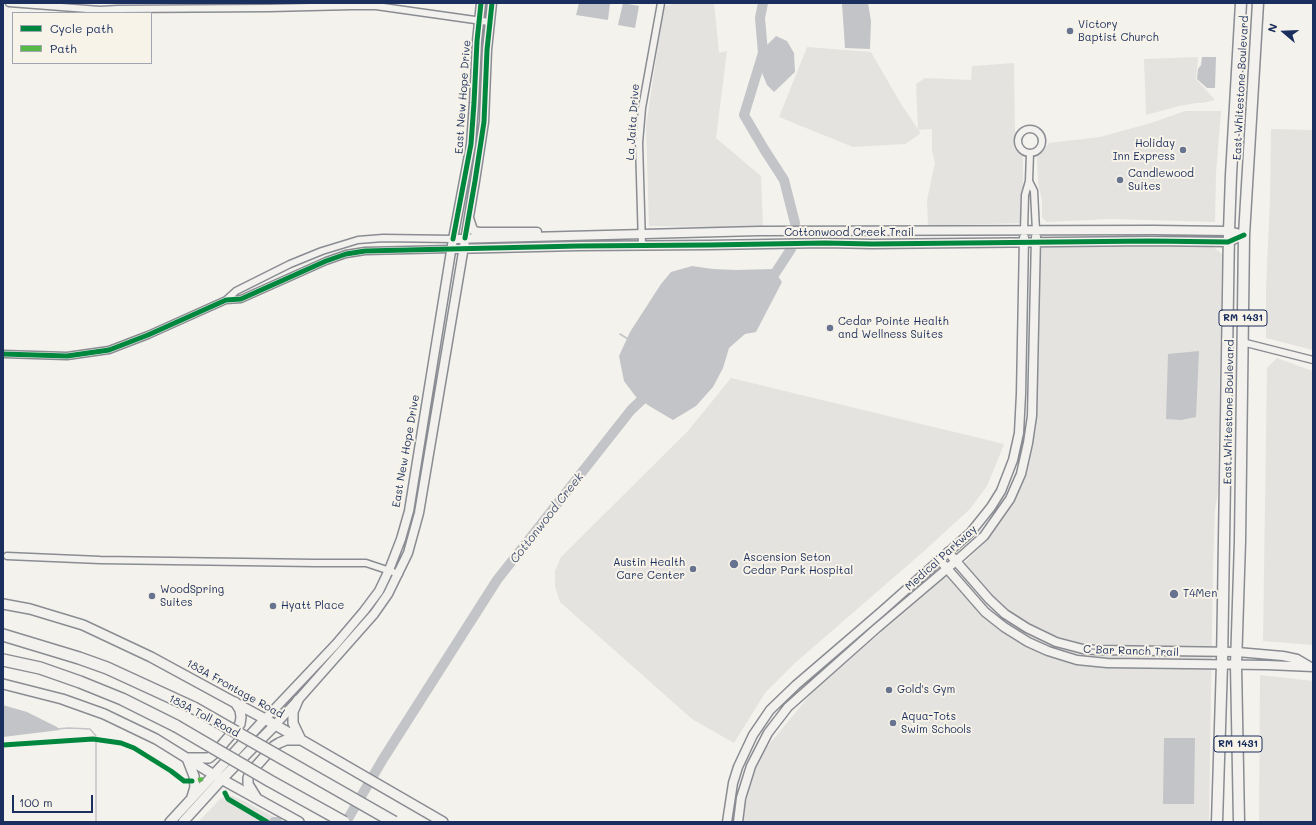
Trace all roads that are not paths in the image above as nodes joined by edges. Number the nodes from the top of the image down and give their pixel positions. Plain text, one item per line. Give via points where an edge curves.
1 (10, 3) edge
2 (481, 3) edge
3 (492, 3) edge
4 (661, 3) edge
5 (1241, 3) edge
6 (1258, 3) edge
7 (478, 21) junction
8 (489, 22) junction
9 (1030, 153) dead end
10 (1029, 181) junction
11 (469, 216) junction
12 (1024, 231) junction
13 (1036, 231) junction
14 (1229, 231) junction
15 (642, 234) junction
16 (1244, 235) junction
17 (553, 237) junction
18 (465, 238) junction
19 (453, 239) junction
20 (1024, 242) junction
21 (1036, 242) junction
22 (1228, 242) junction
23 (642, 245) junction
24 (452, 249) junction
25 (463, 249) junction
26 (322, 251) junction
27 (326, 261) junction
28 (226, 300) junction
29 (1242, 342) junction
30 (3, 354) edge
31 (1313, 360) edge
32 (1021, 394) junction
33 (1032, 394) junction
34 (425, 412) junction
35 (434, 418) junction
36 (948, 552) junction
37 (7, 556) dead end
38 (939, 560) junction
39 (956, 561) junction
40 (947, 569) junction
41 (389, 570) junction
42 (398, 574) junction
43 (3, 604) edge
44 (3, 635) edge
45 (1068, 645) junction
46 (1236, 652) junction
47 (1222, 653) junction
48 (1064, 656) junction
49 (3, 660) edge
50 (1222, 664) junction
51 (1236, 665) junction
52 (1311, 667) edge
53 (815, 669) junction
54 (821, 677) junction
55 (3, 684) edge
56 (298, 700) junction
57 (235, 702) junction
58 (265, 719) junction
59 (275, 725) junction
60 (301, 740) junction
61 (187, 758) junction
62 (218, 777) junction
63 (731, 796) junction
64 (741, 798) junction
65 (191, 799) junction
66 (258, 800) junction
67 (170, 822) edge
68 (183, 822) edge
69 (299, 822) edge
70 (344, 822) edge
71 (394, 822) edge
72 (443, 822) edge
73 (727, 822) edge
74 (738, 822) edge
75 (1216, 822) edge
76 (1239, 822) edge

1 - 7 street via 100,10 376,6
2 - 7 street, East New Hope Drive
3 - 8 street, East New Hope Drive
4 - 15 street, La Jaita Drive via 642,108 639,142
5 - 14 main road, East Whitestone Boulevard / RM 1431
6 - 16 main road, East Whitestone Boulevard / RM 1431
7 - 8 street
7 - 19 street, East New Hope Drive via 471,144
8 - 11 street, East New Hope Drive via 484,122
9 - 10 street, Medical Parkway
10 - 12 street, Medical Parkway via 1025,195
10 - 13 street, Medical Parkway via 1034,191
11 - 17 street via 474,231 535,232
11 - 18 street, East New Hope Drive
12 - 13 street, Cottonwood Creek Trail
12 - 15 street, Cottonwood Creek Trail via 759,231
12 - 20 street, Medical Parkway
13 - 14 street, Cottonwood Creek Trail
13 - 21 street, Medical Parkway
14 - 16 street, Cottonwood Creek Trail
14 - 22 main road, East Whitestone Boulevard / RM 1431
15 - 17 street, Cottonwood Creek Trail
15 - 23 street, La Jaita Drive
16 - 22 street, Cottonwood Creek Trail
16 - 29 main road, East Whitestone Boulevard / RM 1431
17 - 18 street, Cottonwood Creek Trail
18 - 19 street, Cottonwood Creek Trail
18 - 25 street, East New Hope Drive
19 - 24 street, East New Hope Drive
19 - 26 street via 358,240
20 - 21 street, Cottonwood Creek Trail
20 - 23 street, Cottonwood Creek Trail
20 - 32 street, Medical Parkway
21 - 22 street, Cottonwood Creek Trail
21 - 33 street, Medical Parkway
22 - 47 main road, East Whitestone Boulevard / RM 1431
23 - 25 street, Cottonwood Creek Trail
24 - 25 street, Cottonwood Creek Trail
24 - 27 street via 365,251
24 - 34 street, East New Hope Drive
25 - 35 street, East New Hope Drive
26 - 27 street
26 - 28 street via 236,291
27 - 28 street via 241,299
28 - 30 street via 109,350 67,356
29 - 31 street
29 - 46 main road, East Whitestone Boulevard / RM 1431
32 - 33 street
32 - 36 street, Medical Parkway via 1017,447 1008,476 985,515 971,532
33 - 39 street, Medical Parkway via 1028,443 1016,486 984,536
34 - 35 street
34 - 41 street, East New Hope Drive via 409,511
35 - 42 street, East New Hope Drive via 415,530
36 - 38 street, Medical Parkway
36 - 39 street, C-Bar Ranch Trail
37 - 41 street via 100,560 366,563
38 - 40 street, C-Bar Ranch Trail
38 - 53 street, Medical Parkway
39 - 40 street, Medical Parkway
39 - 45 street, C-Bar Ranch Trail via 1005,614 1037,634
40 - 48 street, C-Bar Ranch Trail via 985,612 1004,627 1033,645
40 - 54 street, Medical Parkway
41 - 42 street
41 - 58 street, East New Hope Drive via 379,591 364,612
42 - 56 street, East New Hope Drive via 374,614
43 - 57 main road, 183A Frontage Road via 30,609 83,625 152,656
44 - 71 highway, 183A Toll Road, bridge via 107,668 194,708
45 - 47 street, C-Bar Ranch Trail via 1097,650
45 - 48 street
46 - 47 street, C-Bar Ranch Trail
46 - 51 main road, East Whitestone Boulevard / RM 1431
46 - 52 street, C-Bar Ranch Trail via 1283,656 1297,659
47 - 50 main road, East Whitestone Boulevard / RM 1431
48 - 50 street, C-Bar Ranch Trail via 1107,663
49 - 70 highway, 183A Toll Road, bridge via 40,668 122,699 176,726
50 - 51 street, C-Bar Ranch Trail
50 - 75 main road, East Whitestone Boulevard / RM 1431
51 - 52 street, C-Bar Ranch Trail
51 - 76 main road, East Whitestone Boulevard / RM 1431
53 - 54 street
53 - 63 street, Medical Parkway via 780,700 761,722 738,767
54 - 64 street, Medical Parkway via 788,707 768,733 751,766
55 - 61 main road via 62,699 104,714
56 - 59 street, East New Hope Drive
56 - 60 main road via 293,712 293,723
57 - 58 main road, 183A Frontage Road
57 - 61 main road via 240,710 240,724 209,758
58 - 59 main road, 183A Frontage Road
58 - 62 main road, East New Hope Drive
59 - 60 main road, 183A Frontage Road
59 - 62 main road, East New Hope Drive
60 - 66 main road via 286,740 274,746 250,773 248,784
60 - 72 main road, 183A Frontage Road
61 - 62 main road
61 - 65 main road via 195,780
62 - 65 main road, East New Hope Drive
62 - 66 main road
62 - 68 main road, East New Hope Drive
63 - 64 street
63 - 73 street, Medical Parkway
64 - 74 street, Medical Parkway
65 - 67 main road, East New Hope Drive
66 - 69 main road

